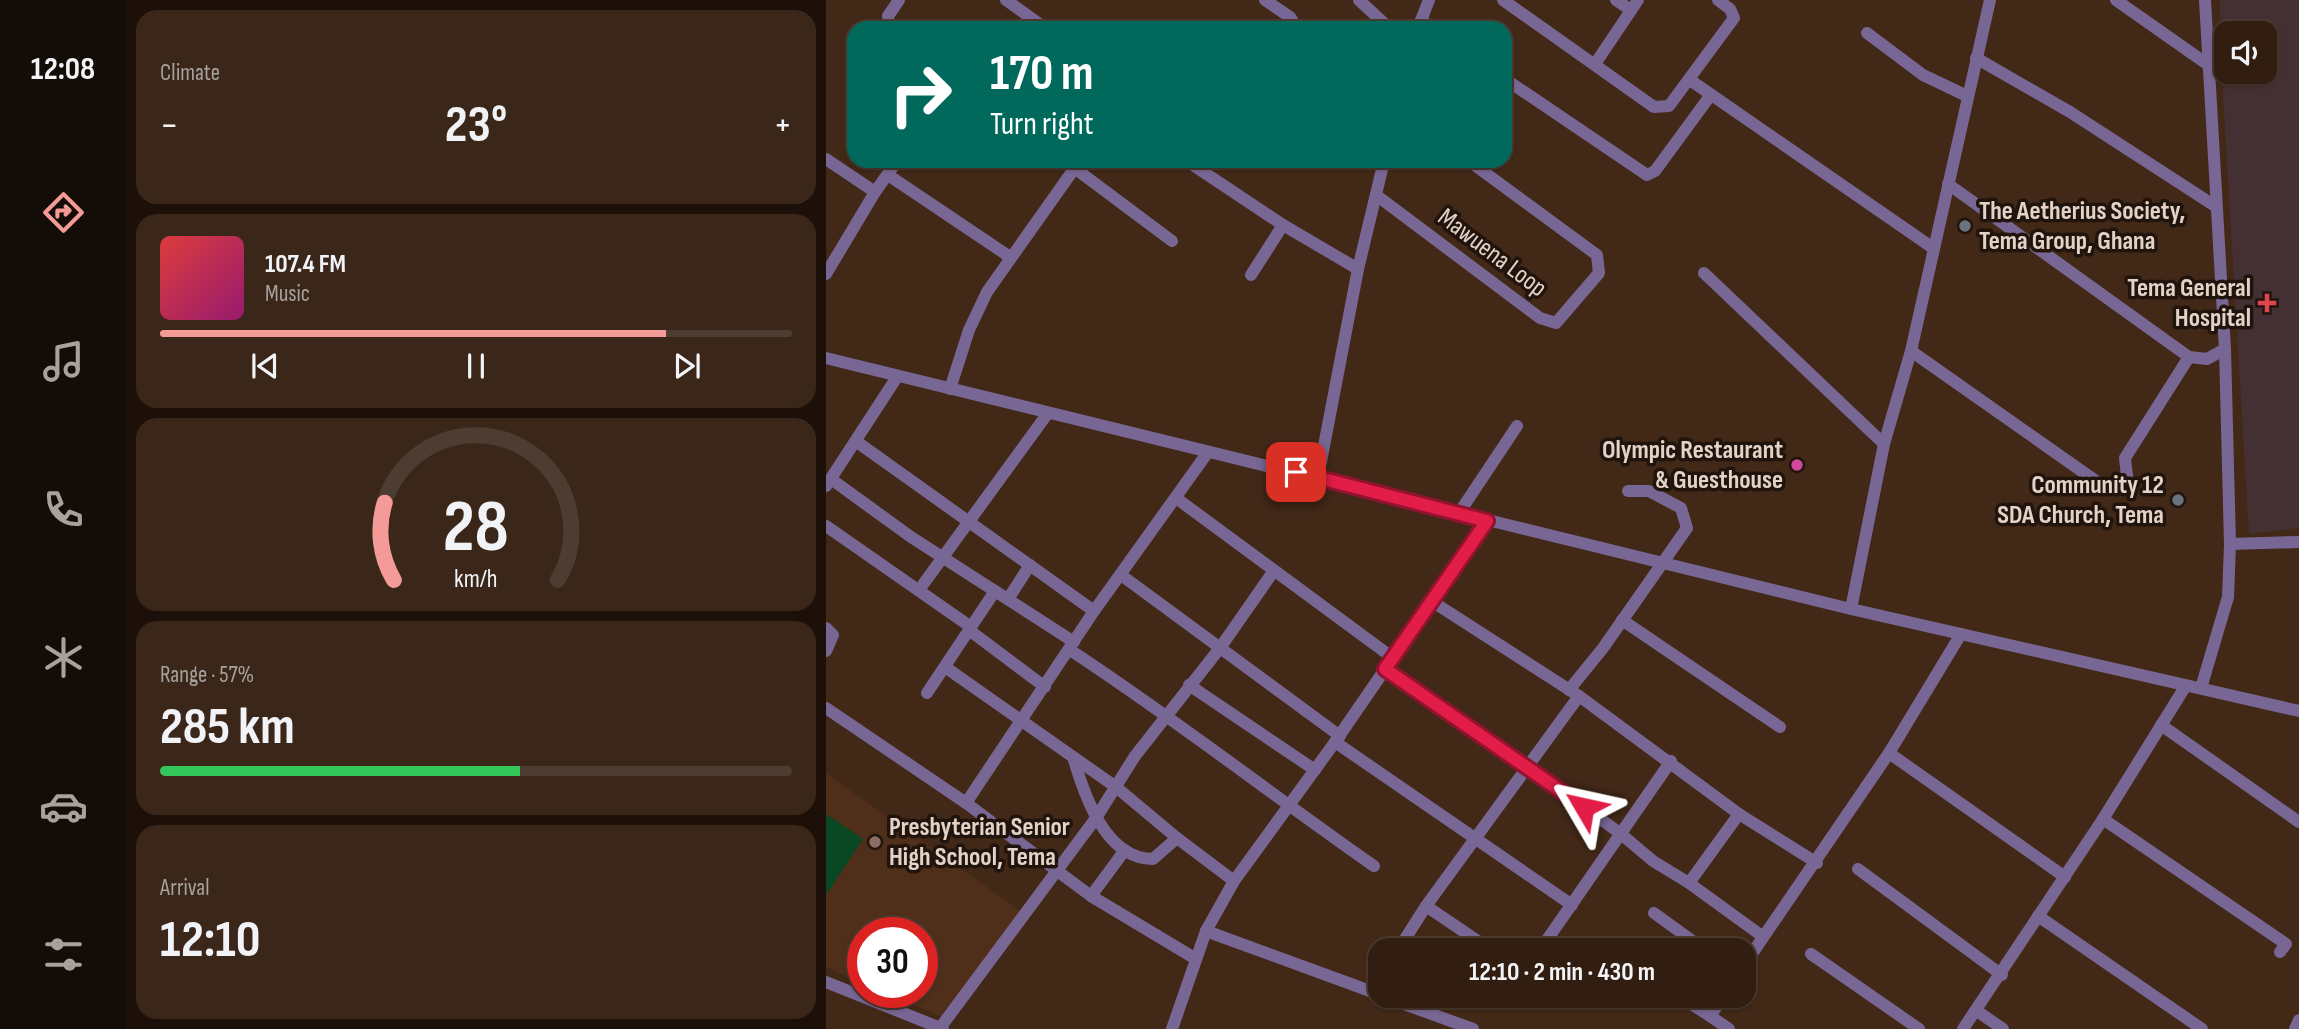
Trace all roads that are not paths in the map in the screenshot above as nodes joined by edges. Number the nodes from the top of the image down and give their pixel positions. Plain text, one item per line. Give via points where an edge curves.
1 (899, 0) edge
2 (1006, 0) edge
3 (1265, 0) edge
4 (1359, 0) edge
5 (1429, 0) edge
6 (1503, 0) edge
7 (1616, 0) edge
8 (1718, 0) edge
9 (1990, 0) edge
10 (2116, 0) edge
11 (2205, 0) edge
12 (1635, 5) edge
13 (888, 21) edge
14 (1035, 21) edge
15 (1293, 21) edge
16 (1382, 21) edge
17 (1420, 21) edge
18 (1867, 33) dead end
19 (1976, 58) junction
20 (1595, 64) junction
21 (2207, 64) junction
22 (1690, 80) junction
23 (1512, 84) edge
24 (1710, 96) junction
25 (1968, 96) junction
26 (826, 159) edge
27 (892, 168) edge
28 (1067, 168) edge
29 (1073, 168) edge
30 (1206, 168) edge
31 (1382, 168) edge
32 (1479, 168) edge
33 (888, 175) junction
34 (1948, 184) junction
35 (875, 192) junction
36 (1376, 195) junction
37 (2215, 206) junction
38 (1283, 225) junction
39 (1172, 241) dead end
40 (1933, 248) junction
41 (1010, 257) junction
42 (1358, 269) junction
43 (1703, 273) dead end
44 (826, 274) edge
45 (1251, 275) dead end
46 (2225, 349) junction
47 (1910, 351) junction
48 (2189, 357) junction
49 (826, 358) edge
50 (897, 377) junction
51 (950, 389) junction
52 (1048, 413) junction
53 (1517, 426) dead end
54 (857, 442) junction
55 (1884, 444) junction
56 (1209, 452) junction
57 (1318, 477) junction
58 (829, 483) edge
59 (1628, 491) dead end
60 (1176, 498) junction
61 (1459, 513) junction
62 (967, 521) junction
63 (1487, 521) junction
64 (826, 526) edge
65 (2299, 541) edge
66 (2230, 544) junction
67 (944, 557) junction
68 (1662, 562) junction
69 (1030, 565) junction
70 (1273, 572) junction
71 (1121, 575) junction
72 (919, 590) junction
73 (995, 591) junction
74 (1008, 599) junction
75 (1433, 602) junction
76 (1851, 609) junction
77 (1094, 611) junction
78 (1622, 620) junction
79 (826, 628) edge
80 (970, 628) junction
81 (1961, 634) junction
82 (1072, 646) junction
83 (1220, 648) junction
84 (826, 651) edge
85 (1389, 664) junction
86 (945, 667) junction
87 (1189, 685) junction
88 (1045, 687) junction
89 (2185, 687) junction
90 (2201, 688) junction
91 (1574, 693) junction
92 (927, 694) dead end
93 (826, 708) edge
94 (2299, 711) edge
95 (1167, 713) junction
96 (1021, 723) junction
97 (2161, 725) junction
98 (1780, 727) dead end
99 (1337, 739) junction
100 (1889, 753) junction
101 (1074, 760) junction
102 (1671, 761) junction
103 (1528, 766) junction
104 (1315, 770) junction
105 (1116, 787) junction
106 (966, 803) junction
107 (1289, 807) junction
108 (1740, 814) junction
109 (1096, 818) junction
110 (2103, 819) junction
111 (2299, 822) edge
112 (1621, 834) junction
113 (1177, 838) junction
114 (1476, 838) junction
115 (1125, 850) junction
116 (1817, 863) junction
117 (1374, 866) dead end
118 (1058, 869) junction
119 (1858, 869) dead end
120 (2065, 877) junction
121 (1234, 881) junction
122 (1689, 883) junction
123 (1091, 896) junction
124 (1572, 905) junction
125 (1426, 906) junction
126 (1654, 914) dead end
127 (2038, 916) junction
128 (1206, 932) junction
129 (1762, 936) junction
130 (1406, 938) edge
131 (1473, 938) edge
132 (1549, 938) edge
133 (1688, 938) edge
134 (1756, 946) edge
135 (2280, 952) dead end
136 (1811, 954) dead end
137 (1196, 959) junction
138 (2002, 975) junction
139 (826, 982) edge
140 (1368, 990) edge
141 (1416, 1008) edge
142 (1698, 1008) edge
143 (1716, 1008) edge
144 (1977, 1011) junction
145 (1710, 1016) junction
146 (2299, 1020) edge
147 (941, 1028) edge
148 (1172, 1029) edge
149 (1473, 1029) edge
150 (1729, 1029) edge
151 (1919, 1029) edge
152 (1963, 1029) edge
153 (2003, 1029) edge
154 (2202, 1029) edge
155 (2295, 1029) edge

1 - 13 street
2 - 14 street
3 - 15 street
4 - 16 street
5 - 17 street
6 - 20 street
7 - 12 street
8 - 22 street via 1734,18
9 - 19 street
10 - 21 street
11 - 21 street
12 - 20 street
18 - 25 street via 1923,75
19 - 25 street
19 - 37 street via 2070,112
20 - 22 street via 1654,107 1669,106
21 - 37 street
22 - 24 street
23 - 24 street via 1647,175 1655,171
24 - 40 street
25 - 34 street
26 - 35 street
27 - 33 street
28 - 41 street
29 - 39 street
30 - 38 street
31 - 36 street
32 - 36 street, Mawuena Loop via 1597,255 1599,273 1556,323 1540,318
33 - 35 street
33 - 41 street
34 - 40 street
34 - 48 street
35 - 44 street
36 - 42 street
37 - 46 street
38 - 42 street
38 - 45 street
40 - 47 street
41 - 51 street via 969,330
42 - 57 street
43 - 55 street
46 - 48 street via 2207,359
46 - 66 street
47 - 48 street via 2113,489 2128,485 2125,458
47 - 55 street
49 - 50 street
50 - 51 street
50 - 54 street
51 - 52 street
52 - 56 street
52 - 62 street
53 - 61 street
54 - 58 street
54 - 62 street
55 - 76 street
56 - 57 street
56 - 60 street
57 - 61 street
58 - 67 street
59 - 68 street via 1649,491 1681,508 1687,528
60 - 70 street
60 - 71 street
61 - 63 street
62 - 67 street
62 - 69 street
63 - 68 street
63 - 75 street
64 - 72 street
65 - 66 street
66 - 90 street via 2228,597
67 - 72 street
67 - 73 street
68 - 76 street
68 - 78 street
69 - 74 street
69 - 77 street
70 - 83 street
70 - 85 street
71 - 77 street
71 - 83 street
72 - 80 street
73 - 74 street
73 - 80 street
74 - 82 street
75 - 85 street
75 - 91 street
76 - 81 street
77 - 82 street
78 - 91 street
78 - 98 street
79 - 84 street via 833,635
80 - 86 street
80 - 88 street
81 - 89 street
81 - 100 street
82 - 88 street
82 - 95 street
83 - 87 street
83 - 99 street
85 - 99 street
85 - 103 street
86 - 92 street
86 - 96 street
87 - 95 street
87 - 104 street
88 - 96 street
89 - 90 street
89 - 97 street
90 - 94 street
91 - 102 street
91 - 103 street
93 - 106 street
95 - 105 street
95 - 107 street
96 - 101 street
96 - 106 street
97 - 110 street
97 - 111 street
99 - 104 street
99 - 114 street
100 - 116 street
100 - 120 street
101 - 105 street
101 - 109 street
102 - 108 street
102 - 112 street
103 - 112 street
103 - 114 street
104 - 107 street
105 - 109 street
105 - 113 street
106 - 118 street
107 - 117 street
107 - 121 street
108 - 116 street
108 - 122 street
109 - 115 street
109 - 118 street
110 - 120 street
110 - 135 street via 2286,944
112 - 122 street
112 - 124 street
113 - 115 street via 1153,859 1141,859
113 - 121 street
114 - 124 street
114 - 125 street
115 - 123 street
116 - 129 street
118 - 123 street
118 - 147 street
119 - 138 street
120 - 127 street
121 - 128 street
122 - 129 street
123 - 137 street
124 - 132 street
125 - 130 street
125 - 131 street
126 - 133 street
127 - 138 street
127 - 154 street
128 - 137 street
128 - 140 street
129 - 134 street
136 - 151 street
137 - 148 street
138 - 144 street
139 - 147 street
141 - 149 street
142 - 145 street
143 - 145 street
144 - 152 street
144 - 153 street
145 - 150 street
146 - 155 street

